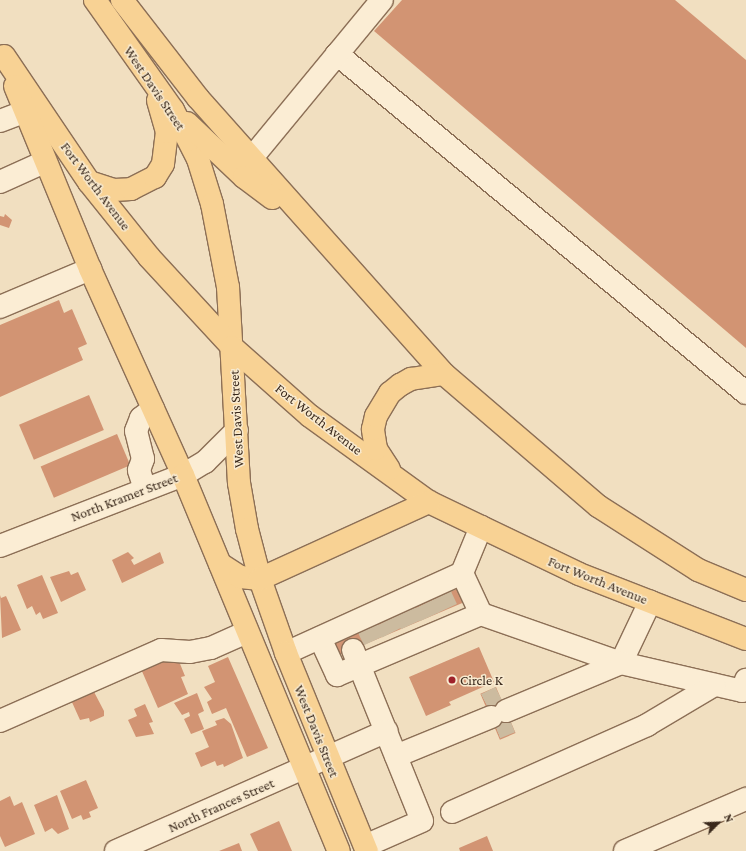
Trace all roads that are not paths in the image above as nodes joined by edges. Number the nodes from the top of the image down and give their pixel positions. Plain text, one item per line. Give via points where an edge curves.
1 (95, 0) edge
2 (122, 0) edge
3 (382, 0) edge
4 (2, 52) edge
5 (337, 54) junction
6 (154, 85) junction
7 (173, 110) junction
8 (24, 112) junction
9 (0, 121) edge
10 (250, 160) junction
11 (44, 162) junction
12 (0, 182) edge
13 (89, 182) junction
14 (307, 222) junction
15 (90, 268) junction
16 (0, 307) edge
17 (232, 347) junction
18 (444, 374) junction
19 (746, 393) edge
20 (153, 409) junction
21 (237, 430) junction
22 (183, 474) junction
23 (393, 476) junction
24 (145, 489) junction
25 (429, 502) junction
26 (481, 528) junction
27 (1, 543) edge
28 (220, 564) junction
29 (462, 574) junction
30 (260, 579) junction
31 (746, 590) edge
32 (650, 602) junction
33 (481, 614) junction
34 (408, 620) junction
35 (247, 632) junction
36 (320, 638) junction
37 (746, 638) edge
38 (351, 645) junction
39 (286, 653) junction
40 (621, 663) junction
41 (746, 680) edge
42 (714, 685) junction
43 (0, 721) edge
44 (387, 731) junction
45 (396, 756) junction
46 (328, 759) junction
47 (304, 768) junction
48 (746, 799) edge
49 (452, 812) dead end
50 (366, 848) edge
51 (116, 851) edge
52 (339, 851) edge
53 (625, 851) edge

1 - 6 main road, West Davis Street
2 - 10 main road
3 - 5 street
4 - 8 main road, West Davis Street
4 - 13 main road, Fort Worth Avenue
5 - 10 street
5 - 19 street
6 - 7 main road, West Davis Street
6 - 13 main road via 167,132 163,164 155,176 131,189 114,190
7 - 14 main road via 244,177
7 - 17 main road, West Davis Street via 198,159 212,204 228,287
8 - 9 street
8 - 11 main road, West Davis Street
10 - 14 main road
11 - 12 street
11 - 15 main road, West Davis Street
13 - 17 main road, Fort Worth Avenue via 149,257
14 - 18 main road
15 - 16 street
15 - 20 main road, West Davis Street
17 - 21 main road, West Davis Street
17 - 23 main road, Fort Worth Avenue via 310,416
18 - 23 main road via 411,379 400,385 390,393 376,416 373,430 376,449
18 - 31 main road via 598,506 698,570
20 - 22 main road, West Davis Street
20 - 24 street via 141,418 136,431 143,459 139,470
21 - 22 street, North Kramer Street via 205,462
21 - 30 main road, West Davis Street via 239,482
22 - 24 street, North Kramer Street
22 - 28 main road, West Davis Street
23 - 25 main road, Fort Worth Avenue
24 - 27 street, North Kramer Street
25 - 26 main road, Fort Worth Avenue
25 - 30 main road
26 - 29 street
26 - 32 main road, Fort Worth Avenue via 579,574
28 - 30 main road via 240,577
28 - 35 main road, West Davis Street
29 - 33 street
29 - 34 street
30 - 39 main road, West Davis Street
32 - 37 main road, Fort Worth Avenue
32 - 40 street
33 - 34 street
33 - 40 street
34 - 38 street
34 - 38 street
35 - 43 street via 211,648 190,652 161,650
35 - 47 main road, West Davis Street
36 - 38 street
36 - 38 street via 337,675
36 - 39 street
38 - 44 street
39 - 46 main road, West Davis Street
40 - 42 street
40 - 45 street via 498,713 475,708 465,727
41 - 42 street via 742,691
42 - 49 street via 647,725
44 - 45 street
44 - 46 street, North Frances Street
45 - 50 street via 422,821
46 - 47 street, North Frances Street
46 - 50 main road, West Davis Street
47 - 51 street, North Frances Street
47 - 52 main road, West Davis Street
48 - 53 street

